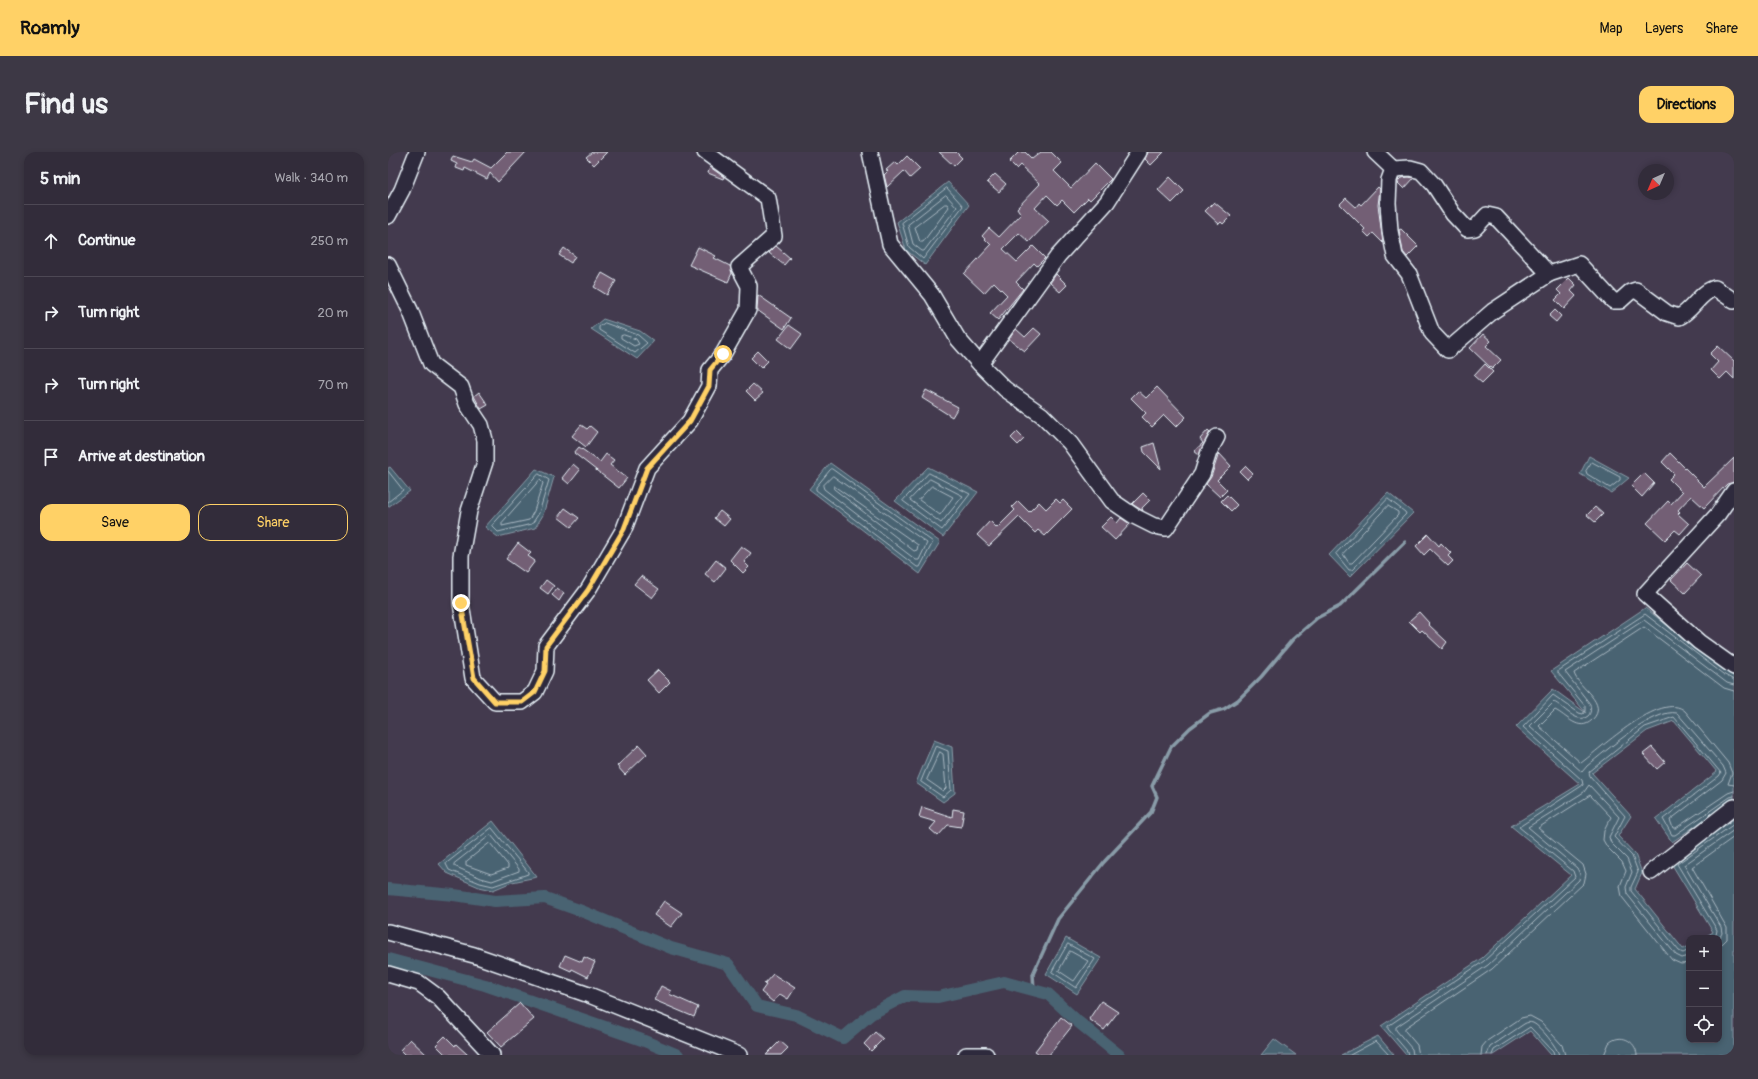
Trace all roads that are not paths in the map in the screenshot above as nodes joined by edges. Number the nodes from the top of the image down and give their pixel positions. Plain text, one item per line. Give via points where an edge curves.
1 (418, 152) edge
2 (705, 152) edge
3 (870, 152) edge
4 (1139, 152) edge
5 (1375, 152) edge
6 (1393, 169) junction
7 (388, 216) edge
8 (388, 265) edge
9 (1549, 274) junction
10 (1734, 301) edge
11 (980, 364) junction
12 (1217, 437) dead end
13 (1734, 491) edge
14 (1734, 667) edge
15 (1734, 807) edge
16 (1651, 872) dead end
17 (388, 932) edge
18 (388, 974) edge
19 (492, 1055) edge
20 (739, 1055) edge
21 (966, 1055) edge
22 (986, 1055) edge

1 - 7 street
2 - 8 street via 768,198 774,236 739,267 749,286 748,310 723,354 710,370 709,386 690,421 647,468 624,529 588,590 546,646 545,671 535,692 522,702 495,702 474,678 461,603 460,556 469,511 485,462 485,440 481,425 467,404 461,387 431,364 410,310
3 - 11 street via 890,244 932,295 958,339
4 - 11 street via 1107,202 1058,256
5 - 6 street
6 - 9 street via 1410,168 1421,171 1467,229 1475,228 1487,215 1496,217
6 - 9 street via 1389,180 1388,202 1395,256 1409,274 1432,333 1448,350 1493,311
9 - 10 street via 1579,264 1614,301 1620,301 1636,290 1667,313 1680,317 1686,314 1708,290 1715,288
11 - 12 street via 1005,389 1042,415 1070,443 1112,500 1134,516 1154,526 1166,528 1202,474
13 - 14 street via 1718,514 1645,594 1699,642
15 - 16 street
17 - 20 street via 474,955 589,995
18 - 19 street via 419,983 438,996
21 - 22 street

